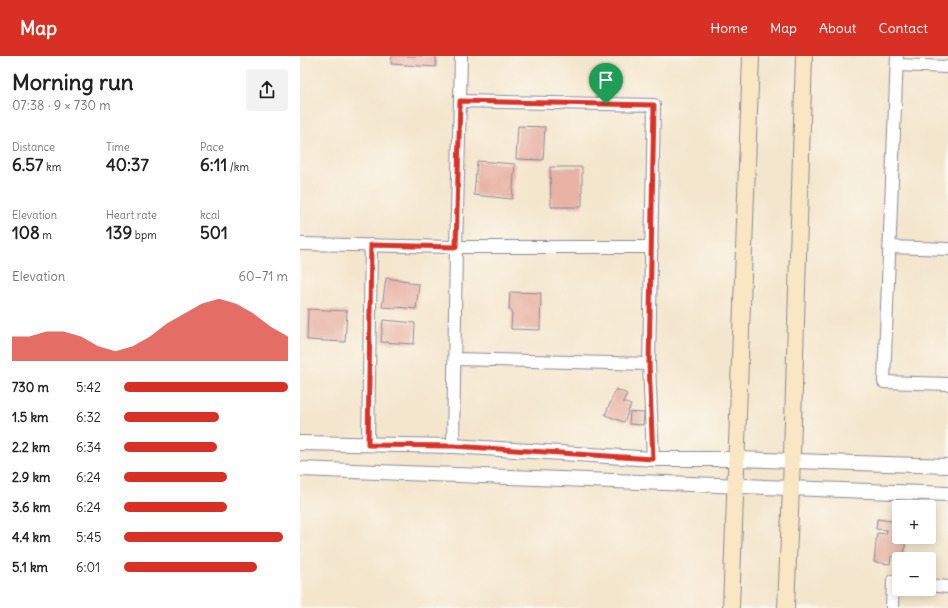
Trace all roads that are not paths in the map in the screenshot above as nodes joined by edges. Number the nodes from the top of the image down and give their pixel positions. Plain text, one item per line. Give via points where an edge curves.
1 (461, 56) edge
2 (751, 56) edge
3 (804, 56) edge
4 (897, 60) edge
5 (948, 67) edge
6 (460, 101) junction
7 (300, 244) edge
8 (371, 245) junction
9 (456, 247) junction
10 (652, 247) junction
11 (890, 247) junction
12 (948, 249) edge
13 (455, 359) junction
14 (649, 364) junction
15 (948, 384) edge
16 (300, 443) edge
17 (368, 445) junction
18 (453, 446) junction
19 (653, 459) junction
20 (736, 459) junction
21 (791, 460) junction
22 (948, 466) edge
23 (300, 469) edge
24 (735, 486) junction
25 (791, 488) junction
26 (948, 494) edge
27 (936, 586) edge
28 (948, 587) edge
29 (892, 596) edge
30 (731, 608) edge
31 (786, 608) edge
32 (892, 608) edge

1 - 6 street
2 - 20 main road
3 - 21 main road
4 - 5 street
4 - 11 street
6 - 9 street
6 - 10 street via 654,105
7 - 8 street
8 - 9 street
8 - 17 street
9 - 10 street
9 - 13 street
10 - 14 street
11 - 12 street
11 - 15 street via 884,382
13 - 14 street
13 - 18 street
14 - 19 street
16 - 17 street
17 - 18 street
18 - 19 street
19 - 20 street
20 - 21 street
20 - 24 main road
21 - 22 street
21 - 25 main road
23 - 24 street
24 - 25 street
24 - 30 main road
25 - 26 street
25 - 31 main road
27 - 28 street
29 - 32 street

